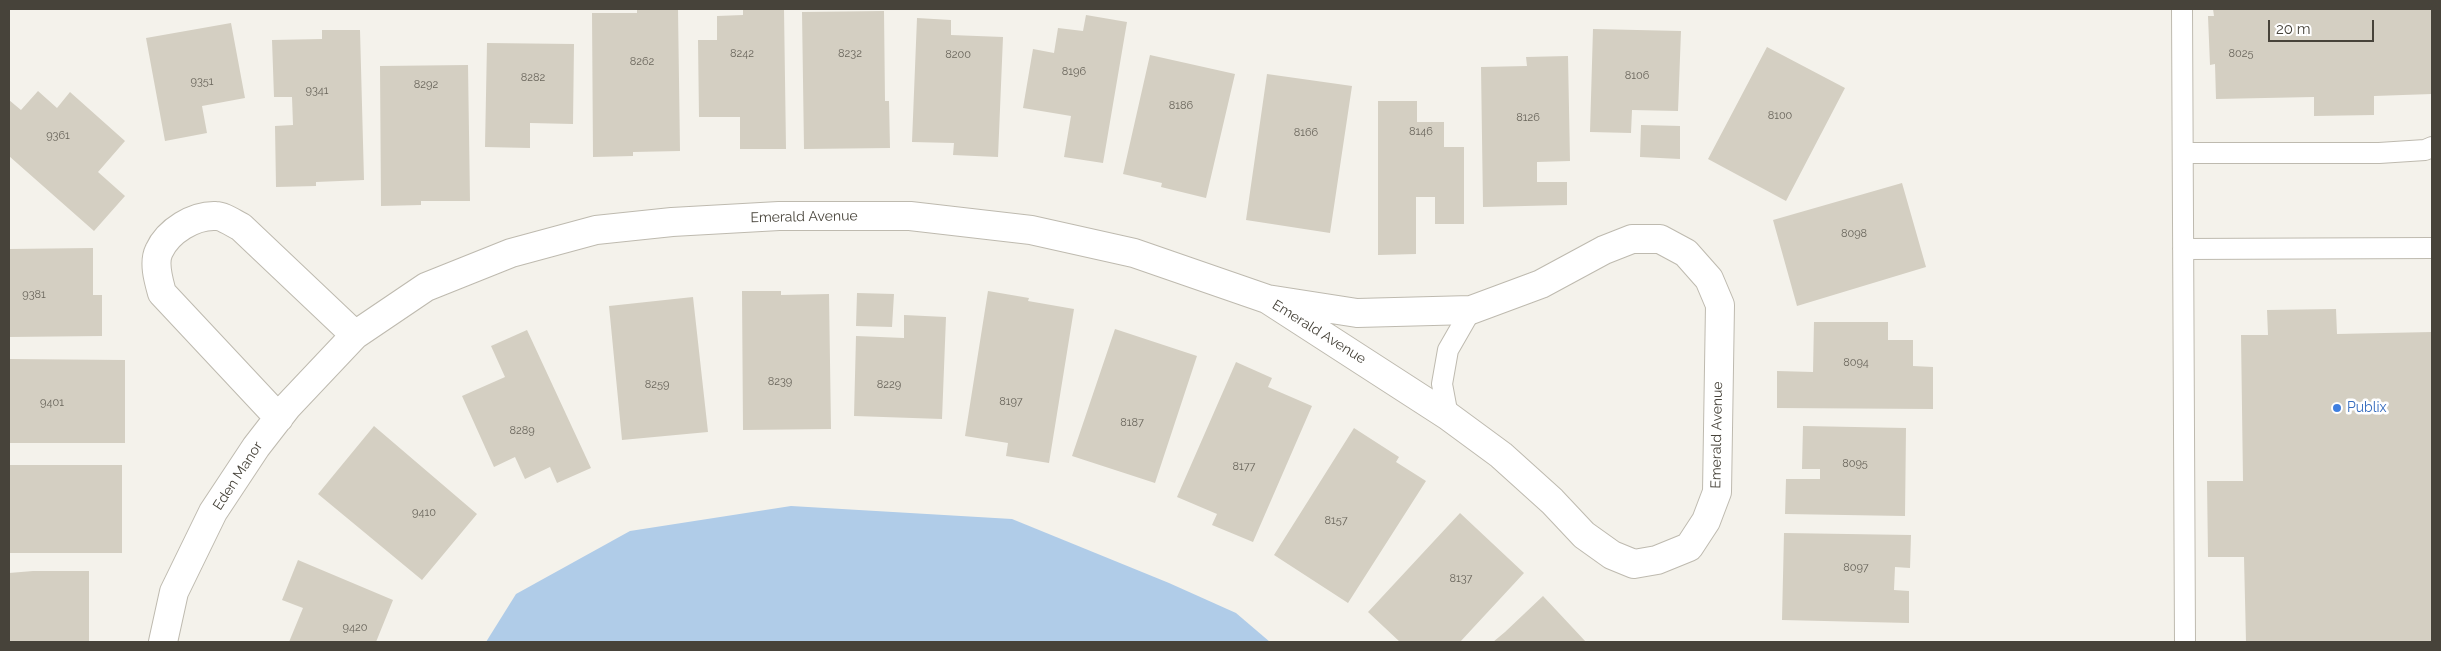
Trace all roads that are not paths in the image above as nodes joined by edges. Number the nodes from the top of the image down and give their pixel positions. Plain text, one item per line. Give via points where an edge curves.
1 (2182, 9) edge
2 (2432, 147) edge
3 (2182, 153) junction
4 (2432, 248) edge
5 (2183, 249) junction
6 (1267, 299) junction
7 (1471, 310) junction
8 (355, 335) junction
9 (1448, 416) junction
10 (279, 418) junction
11 (163, 642) edge
12 (2186, 642) edge

1 - 3 lane
2 - 3 lane via 2379,153
3 - 5 lane
4 - 5 lane
5 - 12 lane
6 - 7 street, Emerald Avenue via 1357,313
6 - 8 street, Emerald Avenue via 1134,253 1031,230 910,216 779,216 596,230 511,253 426,287
6 - 9 street, Emerald Avenue
7 - 9 lane via 1448,350 1442,384
7 - 9 street, Emerald Avenue via 1541,284 1604,250 1632,239 1660,239 1686,253 1708,279 1720,305 1717,492 1706,521 1688,547 1657,560 1634,564 1612,555 1584,535 1501,455
8 - 10 street, Eden Manor
8 - 10 street via 240,227 218,216 196,218 176,230 158,252 157,275 162,294
10 - 11 street, Eden Manor via 214,512 174,592

